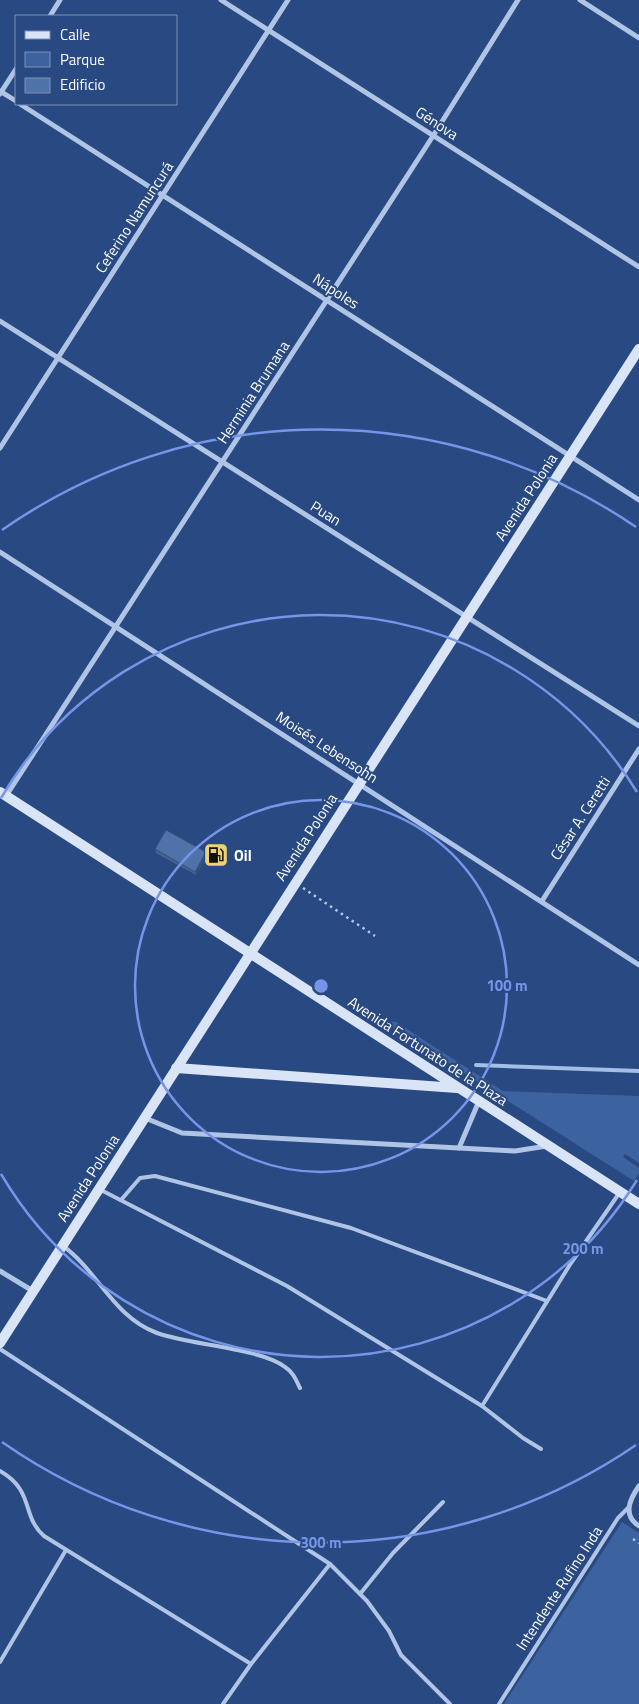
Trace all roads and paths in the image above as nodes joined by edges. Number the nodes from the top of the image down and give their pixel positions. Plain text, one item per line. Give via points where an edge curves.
1 (60, 0) edge
2 (221, 0) edge
3 (288, 0) edge
4 (518, 0) edge
5 (580, 0) edge
6 (51, 15) edge
7 (269, 31) junction
8 (639, 38) edge
9 (15, 70) edge
10 (0, 92) edge
11 (15, 100) edge
12 (22, 105) edge
13 (433, 136) junction
14 (163, 195) junction
15 (639, 267) edge
16 (327, 300) junction
17 (0, 321) edge
18 (639, 349) edge
19 (58, 358) junction
20 (0, 448) edge
21 (570, 455) junction
22 (222, 462) junction
23 (639, 500) edge
24 (0, 552) edge
25 (467, 616) junction
26 (116, 626) junction
27 (639, 726) edge
28 (639, 749) edge
29 (360, 782) junction
30 (3, 794) edge
31 (295, 882) junction
32 (542, 901) junction
33 (374, 936) dead end
34 (249, 954) junction
35 (639, 965) edge
36 (176, 1068) junction
37 (457, 1088) junction
38 (479, 1101) junction
39 (144, 1118) junction
40 (549, 1146) junction
41 (458, 1148) junction
42 (99, 1189) junction
43 (620, 1192) junction
44 (121, 1200) junction
45 (639, 1204) edge
46 (62, 1245) junction
47 (0, 1271) edge
48 (33, 1292) junction
49 (547, 1301) junction
50 (0, 1343) edge
51 (0, 1349) edge
52 (300, 1388) dead end
53 (482, 1406) junction
54 (540, 1449) dead end
55 (0, 1471) edge
56 (639, 1486) edge
57 (443, 1502) dead end
58 (628, 1508) junction
59 (639, 1526) edge
60 (633, 1539) dead end
61 (639, 1543) edge
62 (66, 1550) junction
63 (330, 1564) junction
64 (360, 1594) junction
65 (0, 1662) edge
66 (251, 1664) junction
67 (223, 1704) edge
68 (450, 1704) edge
69 (499, 1704) edge

1 - 6 street
2 - 7 street, Génova
3 - 7 street, Ceferino Namuncurá
4 - 13 street, Herminia Brumana
5 - 8 street
7 - 13 street, Génova
7 - 14 street, Ceferino Namuncurá
9 - 10 street
10 - 11 street
12 - 14 street, Nápoles
13 - 15 street, Génova
13 - 16 street, Herminia Brumana
14 - 16 street, Nápoles
14 - 19 street, Ceferino Namuncurá
16 - 21 street, Nápoles
16 - 22 street, Herminia Brumana
17 - 19 street, Puan
18 - 21 main road, Avenida Polonia
19 - 20 street, Ceferino Namuncurá
19 - 22 street, Puan
21 - 23 street, Nápoles
21 - 25 main road, Avenida Polonia
22 - 25 street, Puan
22 - 26 street, Herminia Brumana
24 - 26 street, Moisés Lebensohn
25 - 27 street, Puan
25 - 29 main road, Avenida Polonia
26 - 29 street, Moisés Lebensohn
26 - 30 street, Herminia Brumana
28 - 32 street, César A. Ceretti
29 - 31 main road, Avenida Polonia
29 - 32 street, Moisés Lebensohn
30 - 34 main road, Avenida Fortunato de la Plaza
31 - 33 path
31 - 34 main road, Avenida Polonia
32 - 35 street, Moisés Lebensohn
34 - 36 main road, Avenida Polonia
34 - 37 main road, Avenida Fortunato de la Plaza
36 - 37 main road
36 - 39 main road, Avenida Polonia
37 - 38 main road, Avenida Fortunato de la Plaza
38 - 40 main road, Avenida Fortunato de la Plaza
38 - 41 street
39 - 41 street via 182,1133
39 - 42 main road, Avenida Polonia
40 - 41 street via 515,1151
40 - 43 main road, Avenida Fortunato de la Plaza
42 - 44 lane
42 - 46 main road, Avenida Polonia
43 - 45 main road, Avenida Fortunato de la Plaza
43 - 49 lane
44 - 49 lane via 140,1178 155,1176 351,1228
44 - 53 lane via 259,1269
46 - 48 main road, Avenida Polonia
46 - 52 lane via 79,1257 118,1308 136,1323 180,1340 269,1358 285,1366
47 - 48 street
48 - 50 main road, Avenida Polonia
49 - 53 lane
51 - 63 lane
53 - 54 lane
55 - 62 lane via 21,1488 36,1528
56 - 58 street, Intendente Rufino Inda
57 - 64 lane via 393,1553
58 - 59 street via 630,1518
58 - 69 lane, Intendente Rufino Inda via 618,1518
60 - 61 path
62 - 65 lane
62 - 66 lane
63 - 64 lane
63 - 66 lane
64 - 68 lane via 389,1631 401,1655
66 - 67 lane

